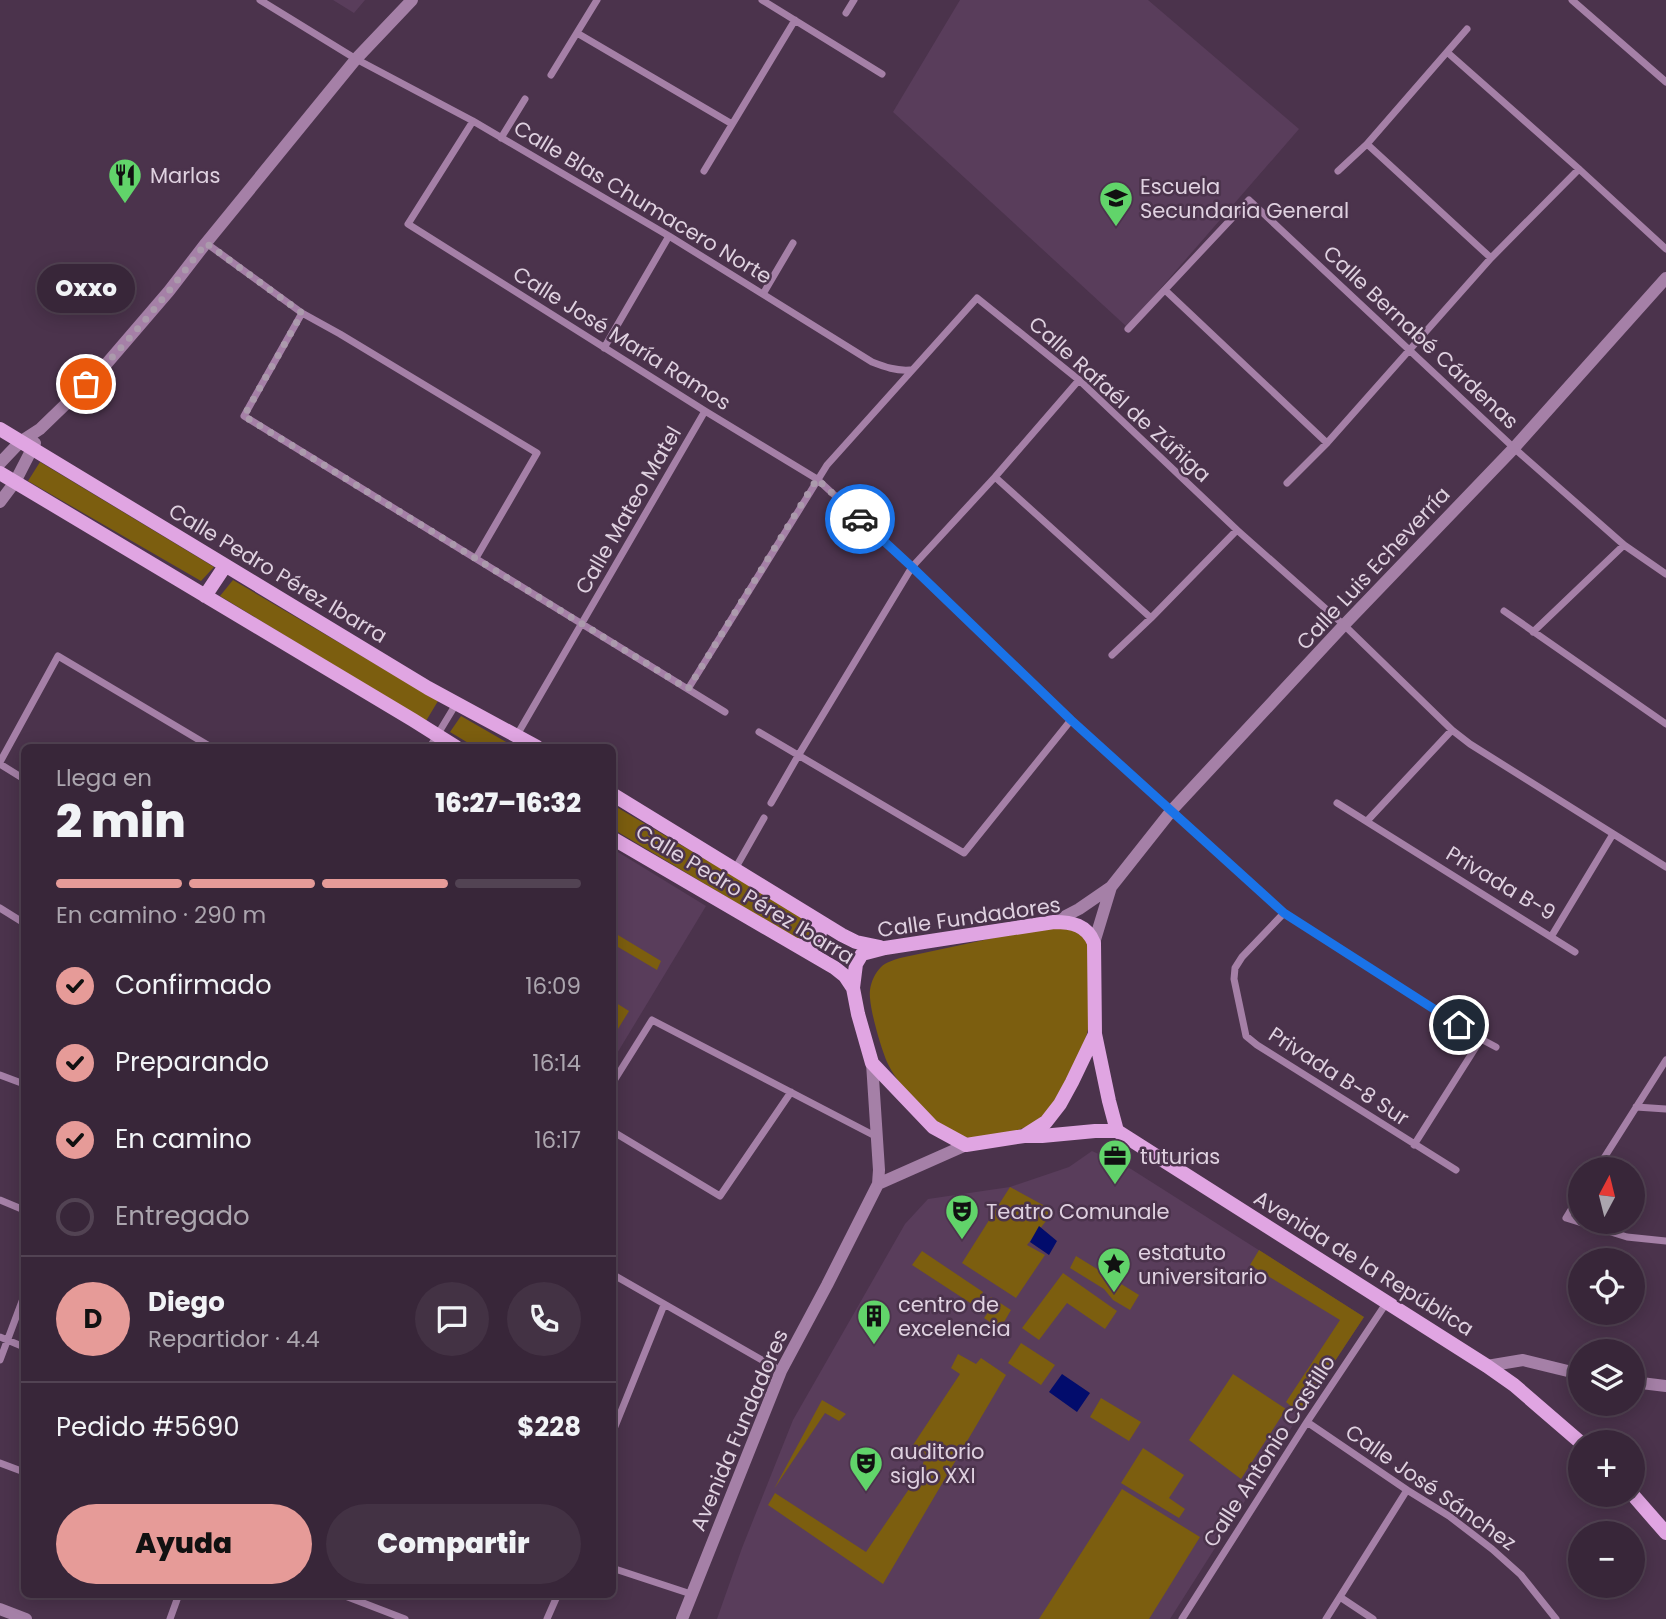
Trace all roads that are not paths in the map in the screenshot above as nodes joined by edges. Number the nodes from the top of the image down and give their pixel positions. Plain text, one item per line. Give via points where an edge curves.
1 (260, 0) edge
2 (412, 0) edge
3 (597, 0) edge
4 (762, 0) edge
5 (854, 0) edge
6 (1572, 0) edge
7 (846, 13) dead end
8 (795, 20) junction
9 (1467, 29) dead end
10 (577, 33) junction
11 (1447, 52) junction
12 (355, 59) junction
13 (882, 74) dead end
14 (551, 75) dead end
15 (1666, 82) edge
16 (525, 99) dead end
17 (473, 121) junction
18 (732, 124) junction
19 (501, 138) junction
20 (1367, 144) junction
21 (1579, 169) junction
22 (704, 171) dead end
23 (1338, 171) dead end
24 (668, 236) junction
25 (206, 243) junction
26 (793, 243) dead end
27 (1666, 249) edge
28 (1491, 258) junction
29 (1666, 278) edge
30 (1165, 290) junction
31 (763, 294) junction
32 (302, 313) junction
33 (1128, 330) dead end
34 (604, 348) junction
35 (1410, 350) junction
36 (911, 370) junction
37 (1079, 380) junction
38 (705, 411) junction
39 (0, 429) edge
40 (1327, 443) junction
41 (27, 445) junction
42 (1514, 447) junction
43 (0, 463) edge
44 (0, 473) edge
45 (995, 477) junction
46 (817, 479) junction
47 (15, 481) junction
48 (1287, 484) dead end
49 (0, 502) edge
50 (1237, 530) junction
51 (1624, 545) junction
52 (476, 558) junction
53 (225, 566) junction
54 (912, 567) junction
55 (1666, 573) edge
56 (205, 596) junction
57 (1504, 611) dead end
58 (1151, 618) junction
59 (582, 624) junction
60 (1344, 625) junction
61 (1533, 632) junction
62 (1112, 655) dead end
63 (688, 689) junction
64 (456, 704) junction
65 (725, 712) dead end
66 (1071, 720) junction
67 (1666, 724) edge
68 (1452, 730) junction
69 (759, 732) dead end
70 (517, 735) junction
71 (433, 742) edge
72 (206, 744) edge
73 (532, 744) edge
74 (797, 756) junction
75 (0, 763) edge
76 (21, 777) edge
77 (616, 796) edge
78 (771, 803) dead end
79 (1338, 803) dead end
80 (1172, 810) junction
81 (764, 818) dead end
82 (1367, 821) junction
83 (1613, 834) junction
84 (616, 840) edge
85 (1666, 867) edge
86 (735, 870) junction
87 (1111, 887) junction
88 (0, 908) edge
89 (1284, 913) junction
90 (814, 919) junction
91 (21, 921) edge
92 (1054, 922) junction
93 (1551, 937) junction
94 (1094, 943) junction
95 (797, 945) junction
96 (885, 948) junction
97 (1575, 952) dead end
98 (853, 988) junction
99 (1095, 1034) junction
100 (1481, 1039) junction
101 (1496, 1046) dead end
102 (1666, 1060) edge
103 (872, 1063) junction
104 (0, 1075) edge
105 (616, 1078) edge
106 (21, 1083) edge
107 (791, 1092) junction
108 (1636, 1107) junction
109 (1666, 1110) edge
110 (1117, 1131) junction
111 (616, 1133) edge
112 (1024, 1136) junction
113 (878, 1137) junction
114 (966, 1145) junction
115 (1414, 1145) junction
116 (1605, 1157) edge
117 (1456, 1170) dead end
118 (878, 1184) junction
119 (0, 1200) edge
120 (21, 1209) edge
121 (1617, 1234) edge
122 (1666, 1241) edge
123 (616, 1276) edge
124 (21, 1302) edge
125 (1387, 1302) junction
126 (664, 1305) junction
127 (4, 1339) edge
128 (21, 1346) edge
129 (0, 1360) edge
130 (1487, 1366) junction
131 (781, 1371) junction
132 (1568, 1371) edge
133 (1645, 1383) edge
134 (1666, 1386) edge
135 (616, 1422) edge
136 (1307, 1422) junction
137 (1568, 1432) edge
138 (0, 1463) edge
139 (21, 1471) edge
140 (1407, 1490) junction
141 (1643, 1507) edge
142 (1666, 1533) edge
143 (616, 1569) edge
144 (691, 1594) junction
145 (1340, 1597) junction
146 (178, 1598) edge
147 (350, 1598) edge
148 (556, 1598) edge
149 (0, 1609) edge
150 (20, 1618) edge
151 (170, 1619) edge
152 (405, 1619) edge
153 (547, 1619) edge
154 (682, 1619) edge
155 (1182, 1619) edge
156 (1326, 1619) edge
157 (1373, 1619) edge
158 (1556, 1619) edge

1 - 12 street, Calle Blas Chumacero Norte
2 - 12 street
3 - 10 street
4 - 8 street
5 - 7 street
6 - 15 street
8 - 13 street
8 - 18 street
9 - 11 street
10 - 14 street
10 - 18 street
11 - 20 street
11 - 21 street
12 - 17 street, Calle Blas Chumacero Norte
12 - 25 street
16 - 19 street
17 - 19 street, Calle Blas Chumacero Norte
17 - 34 street, Calle José María Ramos via 408,224
18 - 22 street
19 - 24 street, Calle Blas Chumacero Norte
20 - 23 street
20 - 28 street
21 - 27 street
21 - 28 street
24 - 31 street, Calle Blas Chumacero Norte
24 - 34 street
25 - 32 street
25 - 41 street via 102,369
26 - 31 street
28 - 35 street
29 - 42 street, Calle Luis Echeverría
30 - 33 street
30 - 35 street, Calle Bernabé Cárdenas via 1249,200
30 - 40 street
31 - 36 street, Calle Blas Chumacero Norte via 872,362
32 - 52 street via 244,416
32 - 52 street via 537,453
34 - 38 street, Calle José María Ramos
35 - 40 street
35 - 42 street, Calle Bernabé Cárdenas
36 - 37 street, Calle Rafaél de Zúñiga via 977,298
36 - 46 street
37 - 45 street
37 - 50 street, Calle Rafaél de Zúñiga
38 - 46 street, Calle José María Ramos
38 - 59 street, Calle Mateo Matel
39 - 41 main road, Calle Pedro Pérez Ibarra
40 - 48 street
41 - 43 street
41 - 47 street
41 - 53 main road, Calle Pedro Pérez Ibarra
42 - 51 street, Calle Bernabé Cárdenas
42 - 60 street, Calle Luis Echeverría
44 - 47 main road
45 - 54 street
45 - 58 street
46 - 54 street, Calle José María Ramos
46 - 63 street
47 - 49 street
47 - 56 main road
50 - 58 street
50 - 60 street, Calle Rafaél de Zúñiga
51 - 55 street, Calle Bernabé Cárdenas
51 - 61 street
52 - 59 street
53 - 56 main road
53 - 64 main road, Calle Pedro Pérez Ibarra
54 - 66 street, Calle José María Ramos
54 - 74 street
56 - 71 main road via 413,720
57 - 61 street
58 - 62 street
59 - 63 street
59 - 70 street, Calle Mateo Matel
60 - 68 street, Calle Rafaél de Zúñiga
60 - 80 street, Calle Luis Echeverría
61 - 67 street
63 - 65 street
64 - 70 main road, Calle Pedro Pérez Ibarra
64 - 71 street
66 - 74 street via 964,853
66 - 80 street, Calle José María Ramos
68 - 82 street
68 - 83 street, Calle Rafaél de Zúñiga
69 - 74 street
70 - 73 main road, Calle Pedro Pérez Ibarra
72 - 75 street via 58,656
74 - 78 street
75 - 76 street
77 - 86 main road, Calle Pedro Pérez Ibarra
79 - 82 street, Privada B-9
80 - 87 street, Calle Luis Echeverría
80 - 89 street, Calle José María Ramos
81 - 86 street
82 - 93 street, Privada B-9
83 - 85 street, Calle Rafaél de Zúñiga
83 - 93 street, Privada B-9
84 - 95 main road, Calle Pedro Pérez Ibarra
86 - 90 main road, Calle Pedro Pérez Ibarra
87 - 92 street, Calle Luis Echeverría
87 - 94 street, Calle Luis Echeverría
88 - 91 street
89 - 100 street, Calle José María Ramos
89 - 115 street, Privada B-8 Sur via 1235,968 1246,1036
90 - 95 main road via 820,929 818,940 808,947
90 - 96 main road, Calle Pedro Pérez Ibarra via 856,942
92 - 94 main road, Calle Fundadores via 1084,928
92 - 96 main road, Calle Fundadores
93 - 97 street
94 - 99 main road
95 - 98 main road, Calle Pedro Pérez Ibarra via 835,968
96 - 98 main road, Calle Fundadores via 862,954
98 - 103 main road, Calle Fundadores
99 - 110 main road
99 - 112 main road via 1060,1104 1046,1122
100 - 101 street, Calle José María Ramos
100 - 115 street
102 - 108 street
103 - 113 street, Calle Fundadores
103 - 114 main road, Calle Fundadores via 933,1128
104 - 106 street
105 - 107 street via 652,1020
107 - 111 street via 720,1196
107 - 113 street
108 - 109 street
108 - 116 street
110 - 112 main road
110 - 125 main road, Avenida de la República
112 - 114 main road
113 - 118 street, Calle Fundadores
114 - 118 street
115 - 117 street, Privada B-8 Sur
118 - 131 street, Avenida Fundadores
119 - 120 street
121 - 122 street
123 - 126 street
124 - 127 street
125 - 130 main road, Avenida de la República
125 - 136 street, Calle Antonio Castillo
126 - 131 street
126 - 135 street
127 - 128 street
127 - 129 street
130 - 132 street via 1523,1360
130 - 137 main road, Avenida de la República
131 - 144 street, Avenida Fundadores
133 - 134 street
136 - 140 street, Calle José Sánchez
136 - 155 street, Calle Antonio Castillo
138 - 139 street
140 - 145 street
140 - 158 street, Calle José Sánchez via 1492,1549 1521,1575
141 - 142 main road
143 - 144 street
144 - 154 street, Avenida Fundadores
145 - 156 street
145 - 157 street
146 - 151 street
147 - 152 street
148 - 153 street
149 - 150 street

